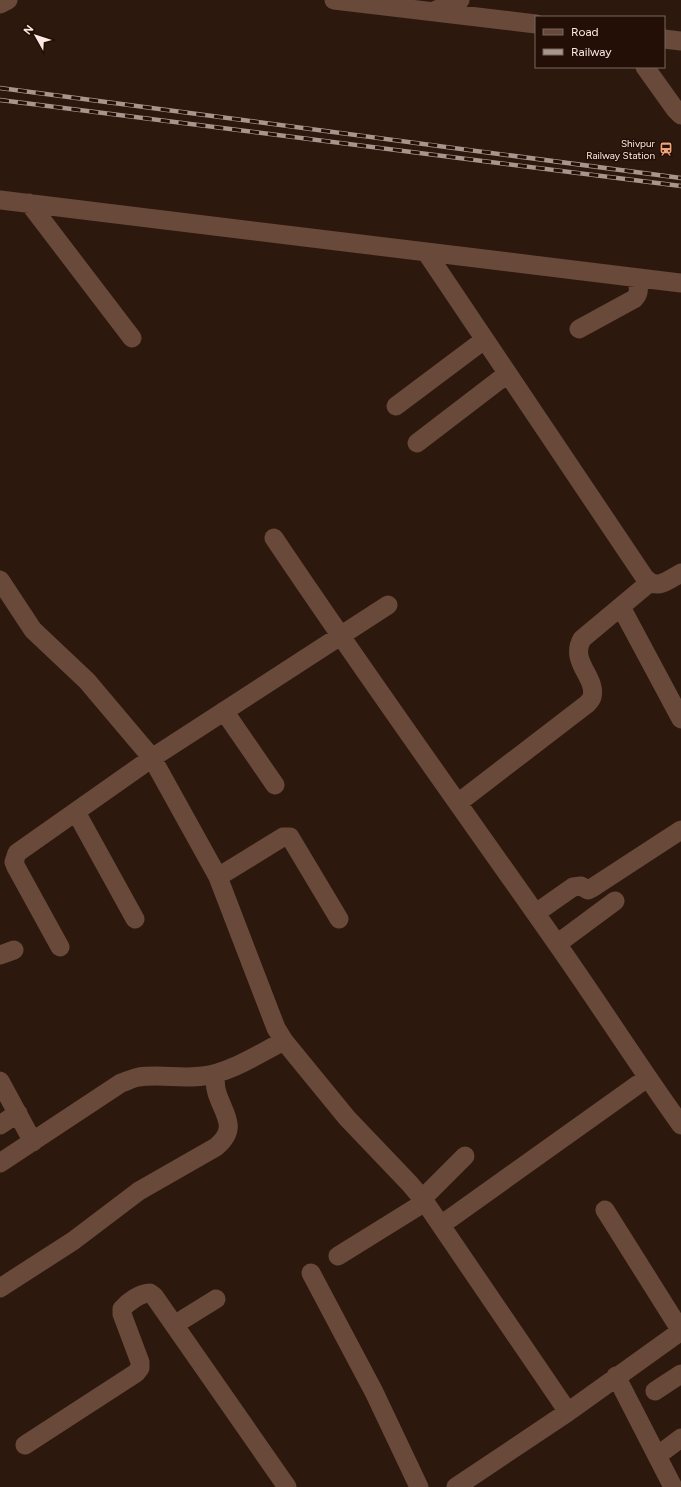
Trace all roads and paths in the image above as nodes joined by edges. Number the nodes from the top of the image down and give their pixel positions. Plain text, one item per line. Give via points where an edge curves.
1 (8, 0) edge
2 (334, 0) edge
3 (460, 0) edge
4 (0, 4) edge
5 (433, 12) junction
6 (535, 24) edge
7 (665, 39) edge
8 (681, 41) edge
9 (646, 68) edge
10 (681, 115) edge
11 (0, 200) edge
12 (29, 203) junction
13 (426, 252) junction
14 (636, 278) junction
15 (681, 283) edge
16 (579, 329) dead end
17 (132, 338) dead end
18 (484, 340) junction
19 (508, 374) junction
20 (396, 406) dead end
21 (418, 443) dead end
22 (274, 538) dead end
23 (681, 573) edge
24 (0, 580) edge
25 (650, 583) junction
26 (388, 604) dead end
27 (621, 607) junction
28 (340, 636) junction
29 (224, 711) junction
30 (681, 719) edge
31 (152, 758) junction
32 (275, 785) dead end
33 (458, 803) junction
34 (76, 812) junction
35 (681, 830) edge
36 (218, 877) junction
37 (615, 901) dead end
38 (536, 913) junction
39 (135, 919) dead end
40 (339, 920) dead end
41 (557, 944) junction
42 (60, 947) dead end
43 (284, 1041) junction
44 (216, 1074) junction
45 (647, 1078) junction
46 (0, 1081) edge
47 (18, 1114) junction
48 (0, 1125) edge
49 (681, 1125) edge
50 (33, 1142) junction
51 (465, 1156) dead end
52 (0, 1163) edge
53 (424, 1200) junction
54 (605, 1210) dead end
55 (441, 1225) junction
56 (338, 1256) dead end
57 (311, 1274) dead end
58 (0, 1288) edge
59 (216, 1299) dead end
60 (174, 1325) junction
61 (681, 1374) edge
62 (616, 1376) junction
63 (655, 1392) dead end
64 (568, 1412) junction
65 (681, 1438) edge
66 (26, 1445) dead end
67 (657, 1456) junction
68 (287, 1487) edge
69 (419, 1487) edge
70 (456, 1487) edge
71 (674, 1487) edge

1 - 4 street
2 - 5 street
3 - 5 street
5 - 6 street
7 - 8 street
9 - 10 street
11 - 12 street
12 - 13 street
12 - 17 street
13 - 14 street
13 - 18 street
14 - 15 street
14 - 16 street via 638,296
18 - 19 street
18 - 20 street
19 - 21 street
19 - 25 street
22 - 28 street
23 - 25 street via 661,584
24 - 31 street via 33,630 87,681
25 - 27 street
26 - 28 street
27 - 30 street
27 - 33 street via 578,646 578,654 592,688 592,697 587,704
28 - 29 street
28 - 33 street
29 - 31 street
29 - 32 street
31 - 34 street
31 - 36 street
33 - 38 street
34 - 39 street
34 - 42 street via 17,853 14,862
35 - 38 street via 592,888 588,890 581,886 573,886
36 - 40 street via 283,837 290,837
36 - 43 street via 276,1028
37 - 41 street
38 - 41 street
41 - 45 street
43 - 44 street
43 - 53 street via 347,1118
44 - 50 street via 152,1076 121,1083
44 - 58 street via 216,1092 229,1126 223,1141 133,1194 73,1241
45 - 49 street
45 - 55 street
46 - 47 street
47 - 48 street
47 - 50 street
50 - 52 street
51 - 53 street
53 - 55 street
53 - 56 street
54 - 62 street via 681,1331
55 - 64 street
57 - 69 street via 374,1392
59 - 60 street
60 - 66 street via 150,1292 125,1305 122,1314 140,1368
60 - 68 street
61 - 63 street
62 - 64 street
62 - 67 street
64 - 70 street
65 - 67 street
67 - 71 street

